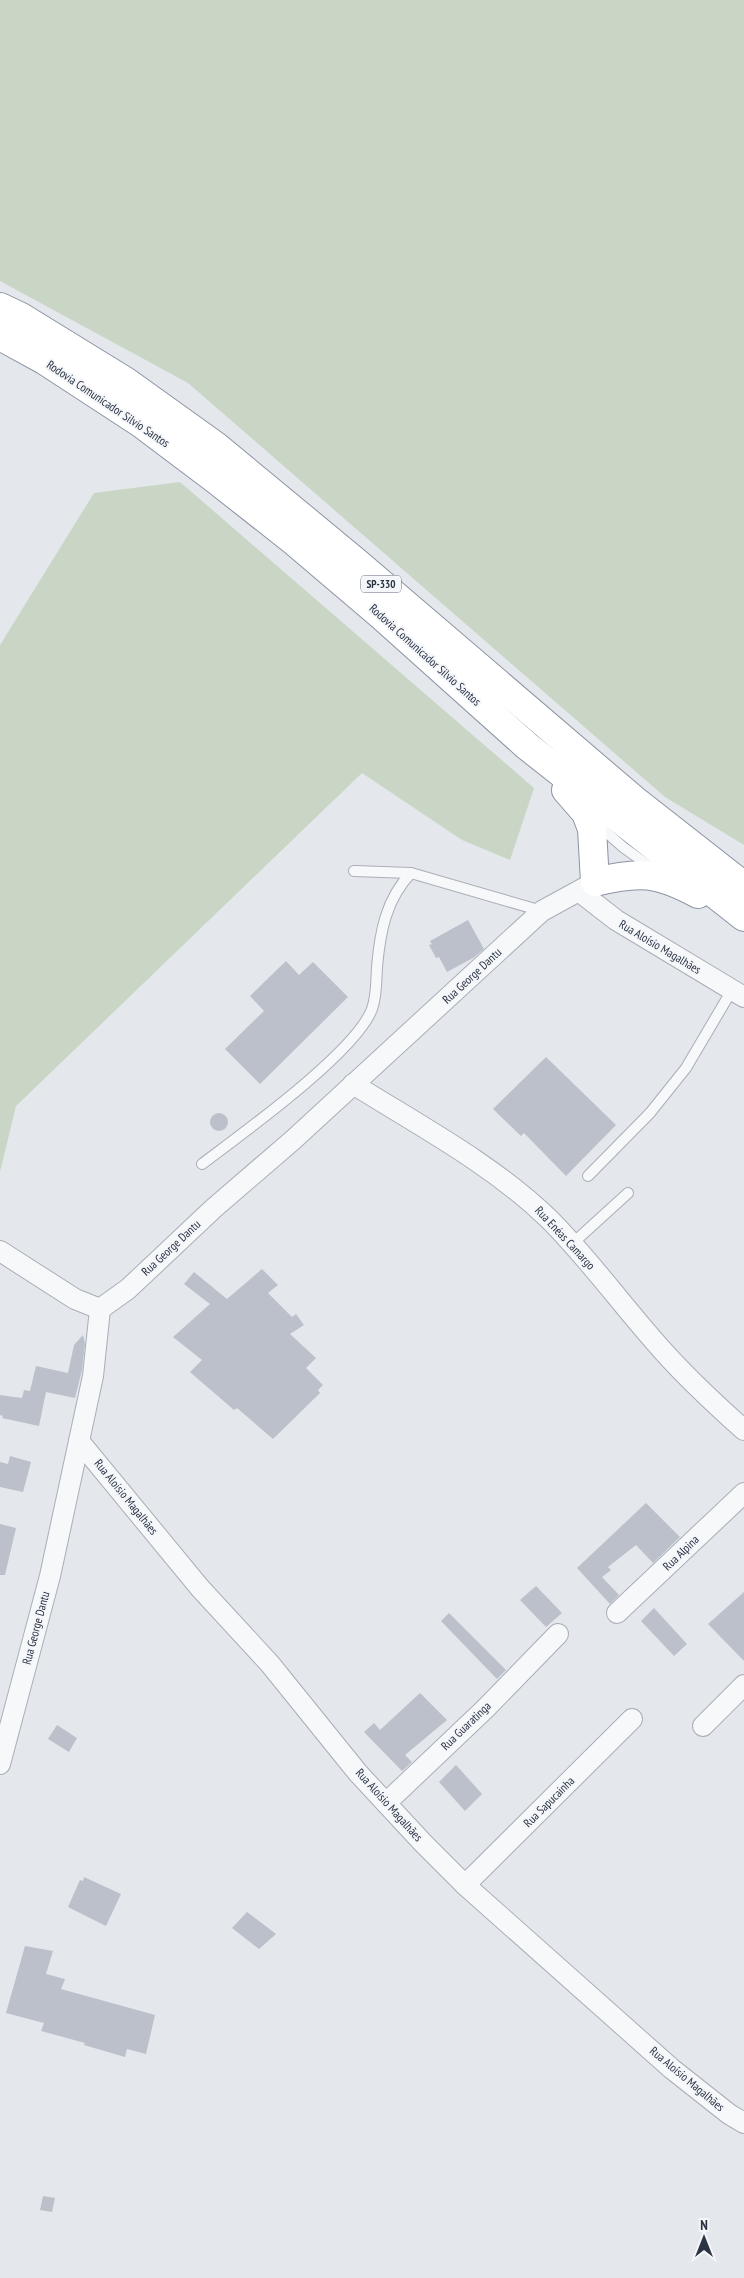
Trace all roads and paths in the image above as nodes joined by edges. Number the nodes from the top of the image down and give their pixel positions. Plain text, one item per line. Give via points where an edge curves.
1 (0, 307) edge
2 (0, 336) edge
3 (527, 746) junction
4 (586, 813) junction
5 (354, 872) dead end
6 (412, 873) junction
7 (673, 881) junction
8 (744, 886) edge
9 (587, 887) junction
10 (542, 911) junction
11 (744, 918) edge
12 (738, 993) edge
13 (353, 1084) junction
14 (202, 1164) dead end
15 (588, 1176) dead end
16 (628, 1194) dead end
17 (572, 1244) junction
18 (0, 1252) edge
19 (100, 1309) junction
20 (744, 1430) edge
21 (79, 1441) junction
22 (744, 1493) edge
23 (617, 1613) dead end
24 (551, 1641) dead end
25 (744, 1685) edge
26 (632, 1719) dead end
27 (703, 1726) dead end
28 (0, 1764) edge
29 (386, 1803) junction
30 (466, 1885) junction
31 (744, 2123) edge

1 - 8 highway, Rodovia Comunicador Silvio Santos / SP-330 via 125,381 216,447 633,799
2 - 3 highway, Rodovia Comunicador Silvio Santos / SP-330 via 44,360 142,424 215,478 382,616
3 - 4 highway
3 - 11 highway, Rodovia Comunicador Silvio Santos / SP-330
4 - 7 lane via 623,847
4 - 9 highway via 594,840
5 - 6 lane
6 - 10 lane
6 - 14 lane via 398,888 386,915 375,996 372,1009 360,1030 309,1079
7 - 9 highway via 644,874 623,875
7 - 11 highway
9 - 10 street, Rua George Dantu
9 - 12 street, Rua Aloísio Magalhães via 616,920
10 - 13 street, Rua George Dantu
12 - 15 lane via 650,1113
13 - 17 street, Rua Enéas Camargo via 480,1163 516,1190
13 - 19 street, Rua George Dantu via 128,1289
16 - 17 lane
17 - 20 street, Rua Enéas Camargo via 664,1352
18 - 19 street via 75,1299
19 - 21 street, Rua George Dantu via 93,1376
21 - 28 street, Rua George Dantu via 50,1576
21 - 29 street, Rua Aloísio Magalhães via 200,1588 270,1664
22 - 23 street, Rua Alpina
24 - 29 street, Rua Guaratinga
25 - 27 street
26 - 30 street, Rua Sapucainha
29 - 30 street, Rua Aloísio Magalhães
30 - 31 street, Rua Aloísio Magalhães via 672,2068

